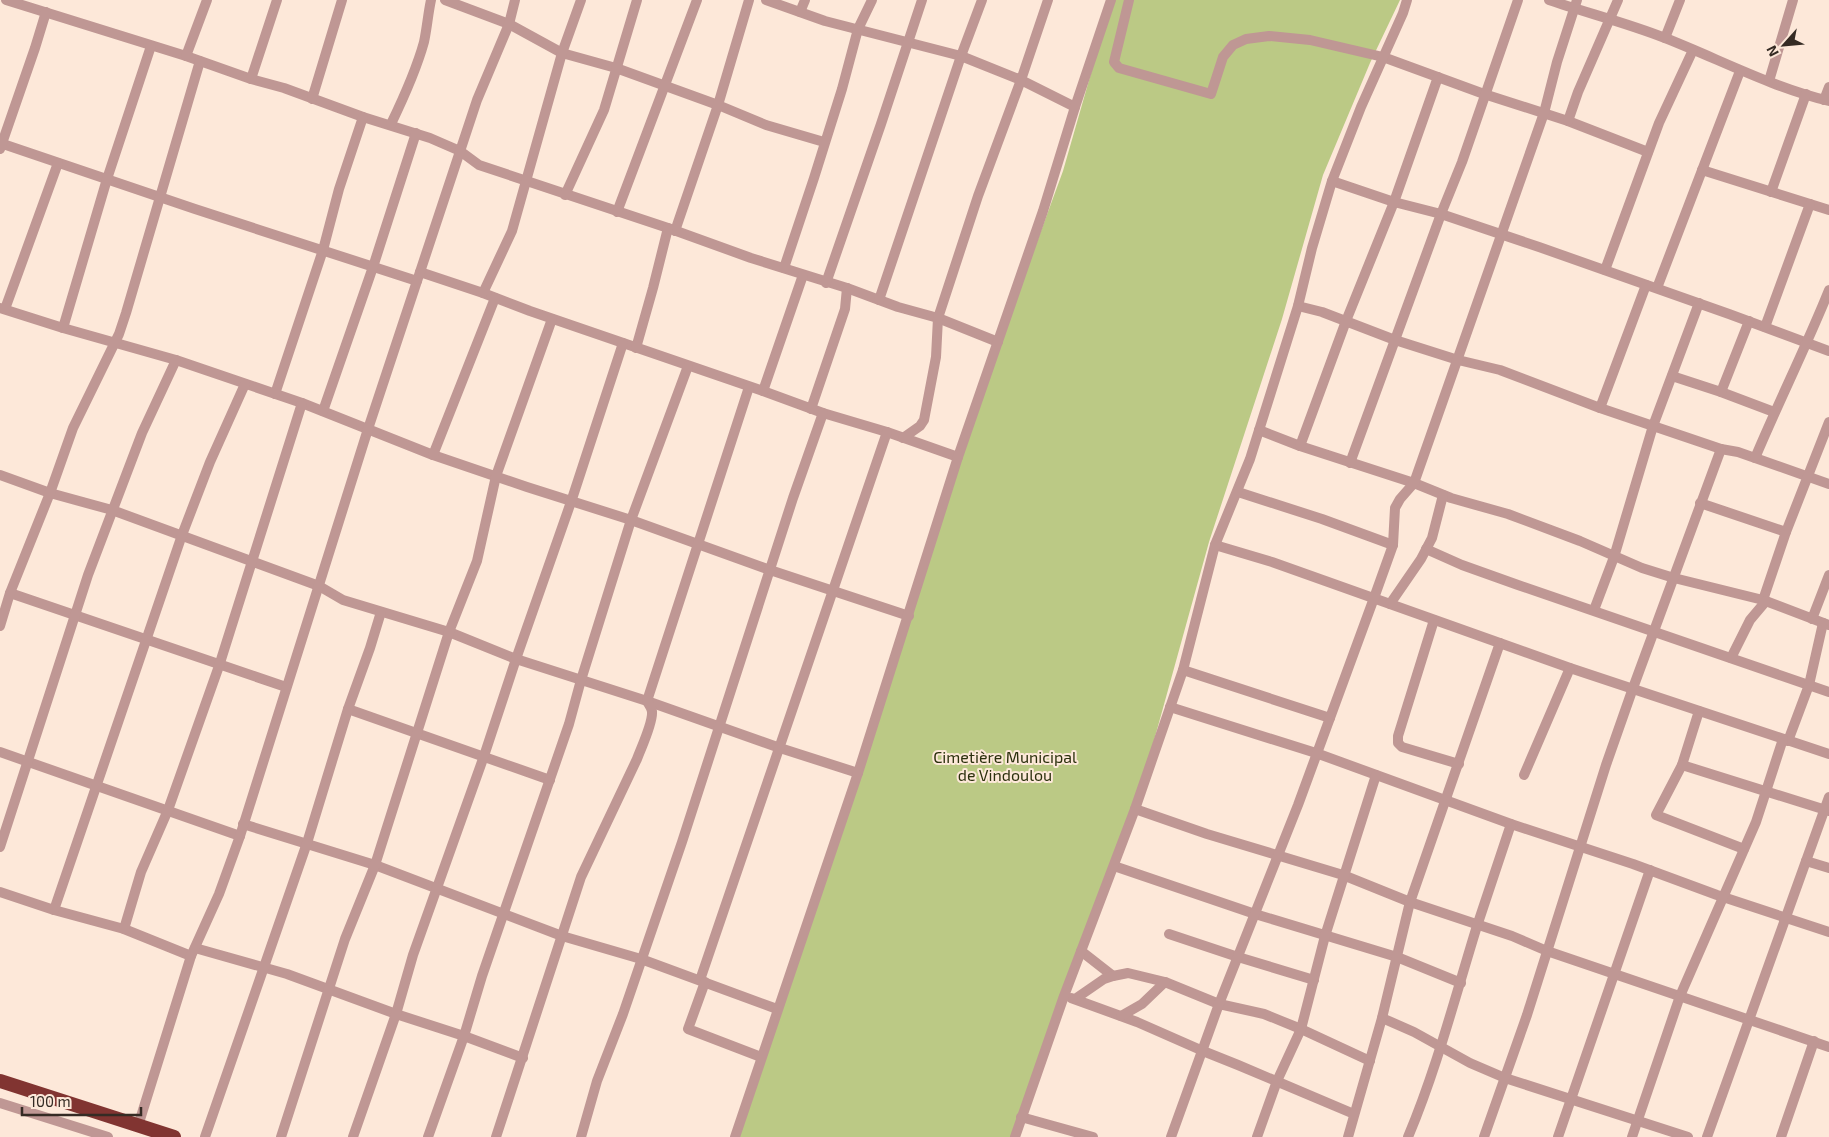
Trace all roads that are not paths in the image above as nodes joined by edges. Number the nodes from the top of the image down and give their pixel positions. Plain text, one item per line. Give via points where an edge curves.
1 (6, 0) edge
2 (207, 0) edge
3 (277, 0) edge
4 (342, 0) edge
5 (431, 0) edge
6 (446, 0) edge
7 (515, 0) edge
8 (581, 0) edge
9 (637, 0) edge
10 (697, 0) edge
11 (749, 0) edge
12 (766, 0) edge
13 (805, 0) edge
14 (872, 0) edge
15 (922, 0) edge
16 (982, 0) edge
17 (1048, 0) edge
18 (1111, 0) edge
19 (1129, 0) edge
20 (1407, 0) edge
21 (1518, 0) edge
22 (1549, 0) edge
23 (1618, 0) edge
24 (1680, 0) edge
25 (1793, 0) edge
26 (17, 1) edge
27 (1576, 4) edge
28 (46, 12) junction
29 (800, 12) junction
30 (1609, 19) junction
31 (509, 24) junction
32 (858, 29) junction
33 (1665, 38) junction
34 (907, 42) junction
35 (151, 46) junction
36 (1692, 50) junction
37 (562, 53) junction
38 (186, 56) junction
39 (961, 56) junction
40 (1383, 57) junction
41 (200, 61) junction
42 (616, 68) junction
43 (1740, 71) junction
44 (1438, 77) junction
45 (251, 80) junction
46 (1021, 80) junction
47 (1769, 81) junction
48 (665, 85) junction
49 (1829, 87) edge
50 (1484, 94) junction
51 (1806, 94) junction
52 (312, 99) junction
53 (1827, 100) edge
54 (718, 105) junction
55 (1075, 107) junction
56 (1544, 113) junction
57 (363, 117) junction
58 (1568, 121) junction
59 (391, 124) junction
60 (416, 133) junction
61 (824, 142) junction
62 (1, 145) edge
63 (460, 151) junction
64 (1648, 152) junction
65 (58, 163) junction
66 (1702, 170) junction
67 (107, 179) junction
68 (1332, 181) junction
69 (526, 182) junction
70 (1771, 192) junction
71 (565, 195) junction
72 (159, 197) junction
73 (1394, 202) junction
74 (1810, 204) junction
75 (1829, 210) edge
76 (617, 212) junction
77 (1441, 214) junction
78 (672, 230) junction
79 (1502, 236) junction
80 (323, 250) junction
81 (373, 266) junction
82 (784, 268) junction
83 (1605, 270) junction
84 (803, 275) junction
85 (419, 276) junction
86 (826, 283) junction
87 (1651, 286) junction
88 (847, 288) junction
89 (1829, 290) edge
90 (483, 293) junction
91 (495, 298) junction
92 (879, 300) junction
93 (1699, 303) junction
94 (1298, 306) junction
95 (3, 308) edge
96 (938, 318) junction
97 (552, 319) junction
98 (1346, 321) junction
99 (1749, 321) junction
100 (1765, 327) junction
101 (63, 328) junction
102 (1395, 340) junction
103 (998, 342) junction
104 (113, 343) junction
105 (623, 343) junction
106 (1807, 343) junction
107 (636, 348) junction
108 (1829, 351) edge
109 (176, 360) junction
110 (1458, 360) junction
111 (688, 366) junction
112 (1672, 376) junction
113 (245, 384) junction
114 (749, 387) junction
115 (763, 391) junction
116 (1721, 392) junction
117 (275, 394) junction
118 (302, 403) junction
119 (1600, 408) junction
120 (811, 409) junction
121 (323, 411) junction
122 (1774, 412) junction
123 (823, 413) junction
124 (1829, 422) edge
125 (1653, 426) junction
126 (368, 429) junction
127 (1259, 430) junction
128 (887, 432) junction
129 (903, 438) junction
130 (1300, 446) junction
131 (1721, 449) junction
132 (433, 455) junction
133 (958, 456) junction
134 (1755, 458) junction
135 (1350, 463) junction
136 (0, 475) edge
137 (496, 476) junction
138 (1807, 476) junction
139 (1414, 483) junction
140 (1829, 484) edge
141 (1238, 492) junction
142 (50, 493) junction
143 (1443, 495) junction
144 (571, 502) junction
145 (1700, 503) junction
146 (112, 510) junction
147 (631, 520) junction
148 (1786, 532) junction
149 (182, 535) junction
150 (698, 543) junction
151 (1216, 545) junction
152 (1393, 546) junction
153 (1426, 549) junction
154 (1614, 557) junction
155 (252, 561) junction
156 (770, 570) junction
157 (1829, 576) edge
158 (1674, 578) junction
159 (319, 586) junction
160 (832, 590) junction
161 (10, 593) junction
162 (1374, 598) junction
163 (1765, 601) junction
164 (1390, 604) junction
165 (3, 605) edge
166 (1594, 610) junction
167 (381, 612) junction
168 (75, 614) junction
169 (909, 616) junction
170 (1812, 619) junction
171 (1434, 620) junction
172 (1826, 624) edge
173 (0, 626) edge
174 (1652, 631) junction
175 (449, 632) junction
176 (146, 638) junction
177 (1500, 643) junction
178 (1732, 658) junction
179 (516, 660) junction
180 (219, 666) junction
181 (1570, 668) junction
182 (1183, 670) junction
183 (581, 680) junction
184 (1809, 686) junction
185 (286, 687) junction
186 (1632, 688) junction
187 (1829, 692) edge
188 (647, 701) junction
189 (1170, 707) junction
190 (348, 709) junction
191 (1699, 711) junction
192 (1330, 718) junction
193 (719, 726) junction
194 (415, 733) junction
195 (1786, 740) junction
196 (780, 748) junction
197 (0, 752) edge
198 (1316, 753) junction
199 (1829, 754) edge
200 (484, 756) junction
201 (29, 761) junction
202 (1460, 764) junction
203 (1682, 765) junction
204 (858, 773) junction
205 (1376, 775) junction
206 (1524, 775) dead end
207 (550, 780) junction
208 (96, 785) junction
209 (1768, 792) junction
210 (1829, 797) edge
211 (1447, 800) junction
212 (1136, 809) junction
213 (168, 810) junction
214 (1827, 810) edge
215 (242, 824) junction
216 (1511, 824) junction
217 (240, 836) junction
218 (307, 843) junction
219 (1580, 846) junction
220 (0, 848) edge
221 (1744, 849) junction
222 (1278, 854) junction
223 (1806, 861) junction
224 (375, 865) junction
225 (1114, 866) junction
226 (1829, 868) edge
227 (1650, 870) junction
228 (1343, 875) junction
229 (437, 888) junction
230 (0, 892) edge
231 (1723, 897) junction
232 (1410, 902) junction
233 (54, 910) junction
234 (503, 914) junction
235 (1256, 914) junction
236 (1785, 917) junction
237 (1478, 925) junction
238 (124, 929) junction
239 (1829, 932) edge
240 (1169, 934) dead end
241 (562, 936) junction
242 (1325, 936) junction
243 (1081, 950) junction
244 (1547, 951) junction
245 (193, 952) junction
246 (1238, 957) junction
247 (1397, 958) junction
248 (641, 959) junction
249 (263, 968) junction
250 (1614, 973) junction
251 (1113, 976) junction
252 (1314, 980) junction
253 (703, 981) junction
254 (1165, 982) junction
255 (1461, 983) junction
256 (329, 989) junction
257 (1064, 996) junction
258 (1680, 996) junction
259 (1075, 999) junction
260 (1219, 1004) junction
261 (777, 1009) junction
262 (396, 1014) junction
263 (1121, 1016) junction
264 (1382, 1018) junction
265 (1748, 1018) junction
266 (1300, 1029) junction
267 (464, 1036) junction
268 (1814, 1041) junction
269 (1829, 1047) edge
270 (1441, 1048) junction
271 (1203, 1051) junction
272 (761, 1057) junction
273 (523, 1058) junction
274 (1370, 1061) junction
275 (1506, 1078) junction
276 (1277, 1081) junction
277 (0, 1082) edge
278 (1570, 1099) junction
279 (0, 1104) edge
280 (1354, 1114) junction
281 (1021, 1117) junction
282 (1637, 1120) junction
283 (138, 1126) junction
284 (79, 1133) edge
285 (108, 1137) edge
286 (174, 1137) edge
287 (205, 1137) edge
288 (281, 1137) edge
289 (352, 1137) edge
290 (428, 1137) edge
291 (496, 1137) edge
292 (581, 1137) edge
293 (735, 1137) edge
294 (1015, 1137) edge
295 (1093, 1137) edge
296 (1171, 1137) edge
297 (1257, 1137) edge
298 (1349, 1137) edge
299 (1408, 1137) edge
300 (1484, 1137) edge
301 (1558, 1137) edge
302 (1632, 1137) edge
303 (1688, 1137) edge
304 (1707, 1137) edge
305 (1781, 1137) edge

1 - 26 street
2 - 38 street
3 - 45 street
4 - 52 street
5 - 59 street via 419,57
6 - 31 street
7 - 31 street
8 - 37 street
9 - 42 street
10 - 48 street
11 - 54 street
12 - 29 street
13 - 29 street
14 - 32 street
15 - 34 street
16 - 39 street
17 - 46 street
18 - 55 street
19 - 40 street via 1115,65 1212,94 1223,57 1234,45 1246,39 1269,36 1310,40
20 - 40 street
21 - 50 street
22 - 27 street
23 - 30 street
24 - 33 street
25 - 47 street
26 - 28 street
27 - 30 street
27 - 56 street
28 - 35 street
28 - 62 street
29 - 32 street
30 - 33 street
30 - 58 street
31 - 37 street
31 - 63 street
32 - 34 street
32 - 61 street
33 - 36 street
34 - 39 street
34 - 86 street
35 - 38 street
35 - 67 street
36 - 43 street
36 - 64 street
37 - 42 street
37 - 69 street
38 - 41 street
39 - 46 street
39 - 92 street
40 - 44 street
40 - 68 street
41 - 45 street
41 - 72 street
42 - 48 street
42 - 71 street via 604,110
43 - 47 street
43 - 66 street
44 - 50 street
44 - 73 street
45 - 52 street
46 - 55 street
46 - 96 street
47 - 51 street
48 - 54 street
48 - 76 street
49 - 53 street
50 - 56 street
50 - 77 street
51 - 53 street
51 - 70 street
52 - 57 street
54 - 61 street via 766,125
54 - 78 street
55 - 103 street
56 - 58 street
56 - 79 street
57 - 59 street
57 - 80 street
58 - 64 street
59 - 60 street
60 - 63 street
60 - 81 street
61 - 82 street
62 - 65 street
63 - 69 street via 480,165
63 - 85 street
64 - 83 street
65 - 67 street
65 - 95 street
66 - 70 street
66 - 87 street
67 - 72 street
67 - 101 street
68 - 73 street
68 - 94 street
69 - 71 street
69 - 90 street via 512,231
70 - 74 street
71 - 76 street
72 - 80 street
72 - 104 street via 126,313
73 - 77 street
73 - 98 street
74 - 75 street
74 - 100 street
76 - 78 street
77 - 79 street
77 - 102 street
78 - 82 street
78 - 107 street
79 - 83 street
79 - 110 street
80 - 81 street
80 - 117 street
81 - 85 street
81 - 121 street
82 - 84 street
83 - 87 street
84 - 86 street
84 - 115 street
85 - 90 street
85 - 126 street
86 - 88 street
87 - 93 street
87 - 119 street
88 - 92 street
88 - 120 street via 845,309
89 - 106 street
90 - 91 street
91 - 97 street
91 - 132 street
92 - 96 street
93 - 99 street
93 - 112 street
94 - 98 street
94 - 127 street
95 - 101 street
96 - 103 street
96 - 129 street via 936,357 924,420
97 - 105 street
97 - 137 street
98 - 102 street
98 - 130 street
99 - 100 street
99 - 116 street
100 - 106 street
101 - 104 street
102 - 110 street
102 - 135 street
103 - 133 street
104 - 109 street
104 - 142 street via 73,428
105 - 107 street
105 - 144 street
106 - 108 street
106 - 122 street
107 - 111 street
109 - 113 street
109 - 146 street via 142,433
110 - 119 street via 1522,378
110 - 139 street
111 - 114 street
111 - 147 street
112 - 116 street
112 - 125 street
113 - 117 street
113 - 149 street
114 - 115 street
114 - 150 street
115 - 120 street
116 - 122 street
117 - 118 street
118 - 121 street
118 - 155 street
119 - 125 street
120 - 123 street
121 - 126 street
122 - 134 street
123 - 128 street
123 - 156 street
124 - 138 street
125 - 131 street
125 - 154 street
126 - 132 street
126 - 159 street
127 - 130 street
127 - 141 street
128 - 129 street
128 - 160 street
129 - 133 street
130 - 135 street
131 - 134 street
131 - 145 street
132 - 137 street
133 - 169 street
134 - 138 street
135 - 139 street
136 - 142 street
137 - 144 street
137 - 175 street via 477,561
138 - 140 street
138 - 148 street
139 - 143 street
139 - 152 street via 1395,508
141 - 151 street
141 - 152 street
142 - 146 street
142 - 161 street
143 - 153 street
143 - 154 street via 1508,514
144 - 147 street
144 - 179 street
145 - 148 street
145 - 158 street
146 - 149 street
146 - 168 street
147 - 150 street
147 - 183 street
148 - 163 street
149 - 155 street
149 - 176 street
150 - 156 street
150 - 188 street
151 - 162 street
151 - 182 street
152 - 162 street
153 - 164 street
153 - 166 street via 1462,565
154 - 158 street
154 - 166 street
155 - 159 street
155 - 180 street
156 - 160 street
156 - 193 street
157 - 170 street
158 - 163 street
158 - 174 street
159 - 167 street via 343,600
159 - 185 street
160 - 169 street
160 - 196 street
161 - 165 street
161 - 168 street
162 - 164 street
162 - 192 street
163 - 170 street
163 - 178 street via 1750,620
164 - 171 street
165 - 173 street
166 - 174 street
167 - 175 street
167 - 190 street
168 - 176 street
168 - 201 street
169 - 204 street
170 - 172 street
171 - 177 street
171 - 202 street via 1398,744
172 - 184 street
174 - 178 street
174 - 186 street
175 - 179 street
175 - 194 street
176 - 180 street
176 - 208 street
177 - 181 street
177 - 202 street
178 - 184 street
179 - 183 street
179 - 200 street
180 - 185 street
180 - 213 street
181 - 186 street
181 - 206 street
182 - 189 street
182 - 192 street
183 - 188 street
183 - 207 street
184 - 187 street
184 - 195 street
185 - 215 street
186 - 191 street
186 - 219 street
188 - 193 street
188 - 241 street via 652,716 644,742 581,877
189 - 198 street
189 - 212 street
190 - 194 street
190 - 218 street
191 - 195 street
191 - 203 street
192 - 198 street
193 - 196 street
193 - 248 street
194 - 200 street
194 - 224 street
195 - 199 street
195 - 209 street
196 - 204 street
196 - 253 street
197 - 201 street
198 - 205 street
198 - 222 street
200 - 207 street
200 - 229 street
201 - 208 street
201 - 220 street
202 - 211 street
203 - 209 street
203 - 221 street via 1656,815
204 - 261 street
205 - 211 street
205 - 228 street
207 - 234 street
208 - 213 street
208 - 233 street
209 - 214 street
209 - 221 street
210 - 214 street
211 - 216 street
211 - 232 street
212 - 222 street
212 - 225 street
213 - 217 street
213 - 238 street via 141,872
214 - 223 street
215 - 217 street
215 - 218 street
216 - 219 street
216 - 237 street
217 - 245 street
218 - 224 street
218 - 249 street
219 - 227 street
219 - 244 street
221 - 231 street
222 - 228 street
222 - 235 street
223 - 226 street
223 - 236 street
224 - 229 street
224 - 256 street
225 - 235 street
225 - 243 street
227 - 231 street
227 - 250 street
228 - 232 street
228 - 242 street
229 - 234 street
229 - 262 street
230 - 233 street
231 - 236 street
231 - 258 street
232 - 237 street
232 - 247 street
233 - 238 street
234 - 241 street
234 - 267 street
235 - 242 street
235 - 246 street
236 - 239 street
236 - 265 street
237 - 244 street
237 - 255 street
238 - 245 street
240 - 246 street
241 - 248 street
241 - 273 street
242 - 247 street
242 - 252 street
243 - 251 street
243 - 257 street
244 - 250 street
244 - 275 street
245 - 249 street
245 - 283 street
246 - 252 street
246 - 260 street
247 - 255 street
247 - 264 street
248 - 253 street
248 - 292 street via 597,1081
249 - 256 street
249 - 287 street
250 - 258 street
250 - 278 street
251 - 254 street via 1128,973
251 - 259 street
252 - 266 street
253 - 261 street
253 - 272 street via 688,1029
254 - 260 street
254 - 263 street via 1142,1004
255 - 270 street
256 - 262 street
256 - 288 street
257 - 259 street
257 - 281 street
258 - 265 street
258 - 282 street
259 - 263 street
260 - 266 street via 1264,1014
260 - 271 street
261 - 272 street
262 - 267 street
262 - 289 street
263 - 271 street
264 - 270 street
264 - 274 street
265 - 268 street
265 - 304 street
266 - 274 street
266 - 276 street
267 - 273 street
267 - 290 street
268 - 269 street
268 - 305 street
270 - 275 street
270 - 299 street
271 - 276 street
271 - 296 street
272 - 293 street
273 - 291 street
274 - 280 street
275 - 278 street
275 - 300 street
276 - 280 street
276 - 297 street
277 - 283 highway
278 - 282 street
278 - 301 street
279 - 284 street
280 - 298 street
281 - 294 street
281 - 295 street
282 - 302 street
282 - 303 street
283 - 286 highway
284 - 285 street

